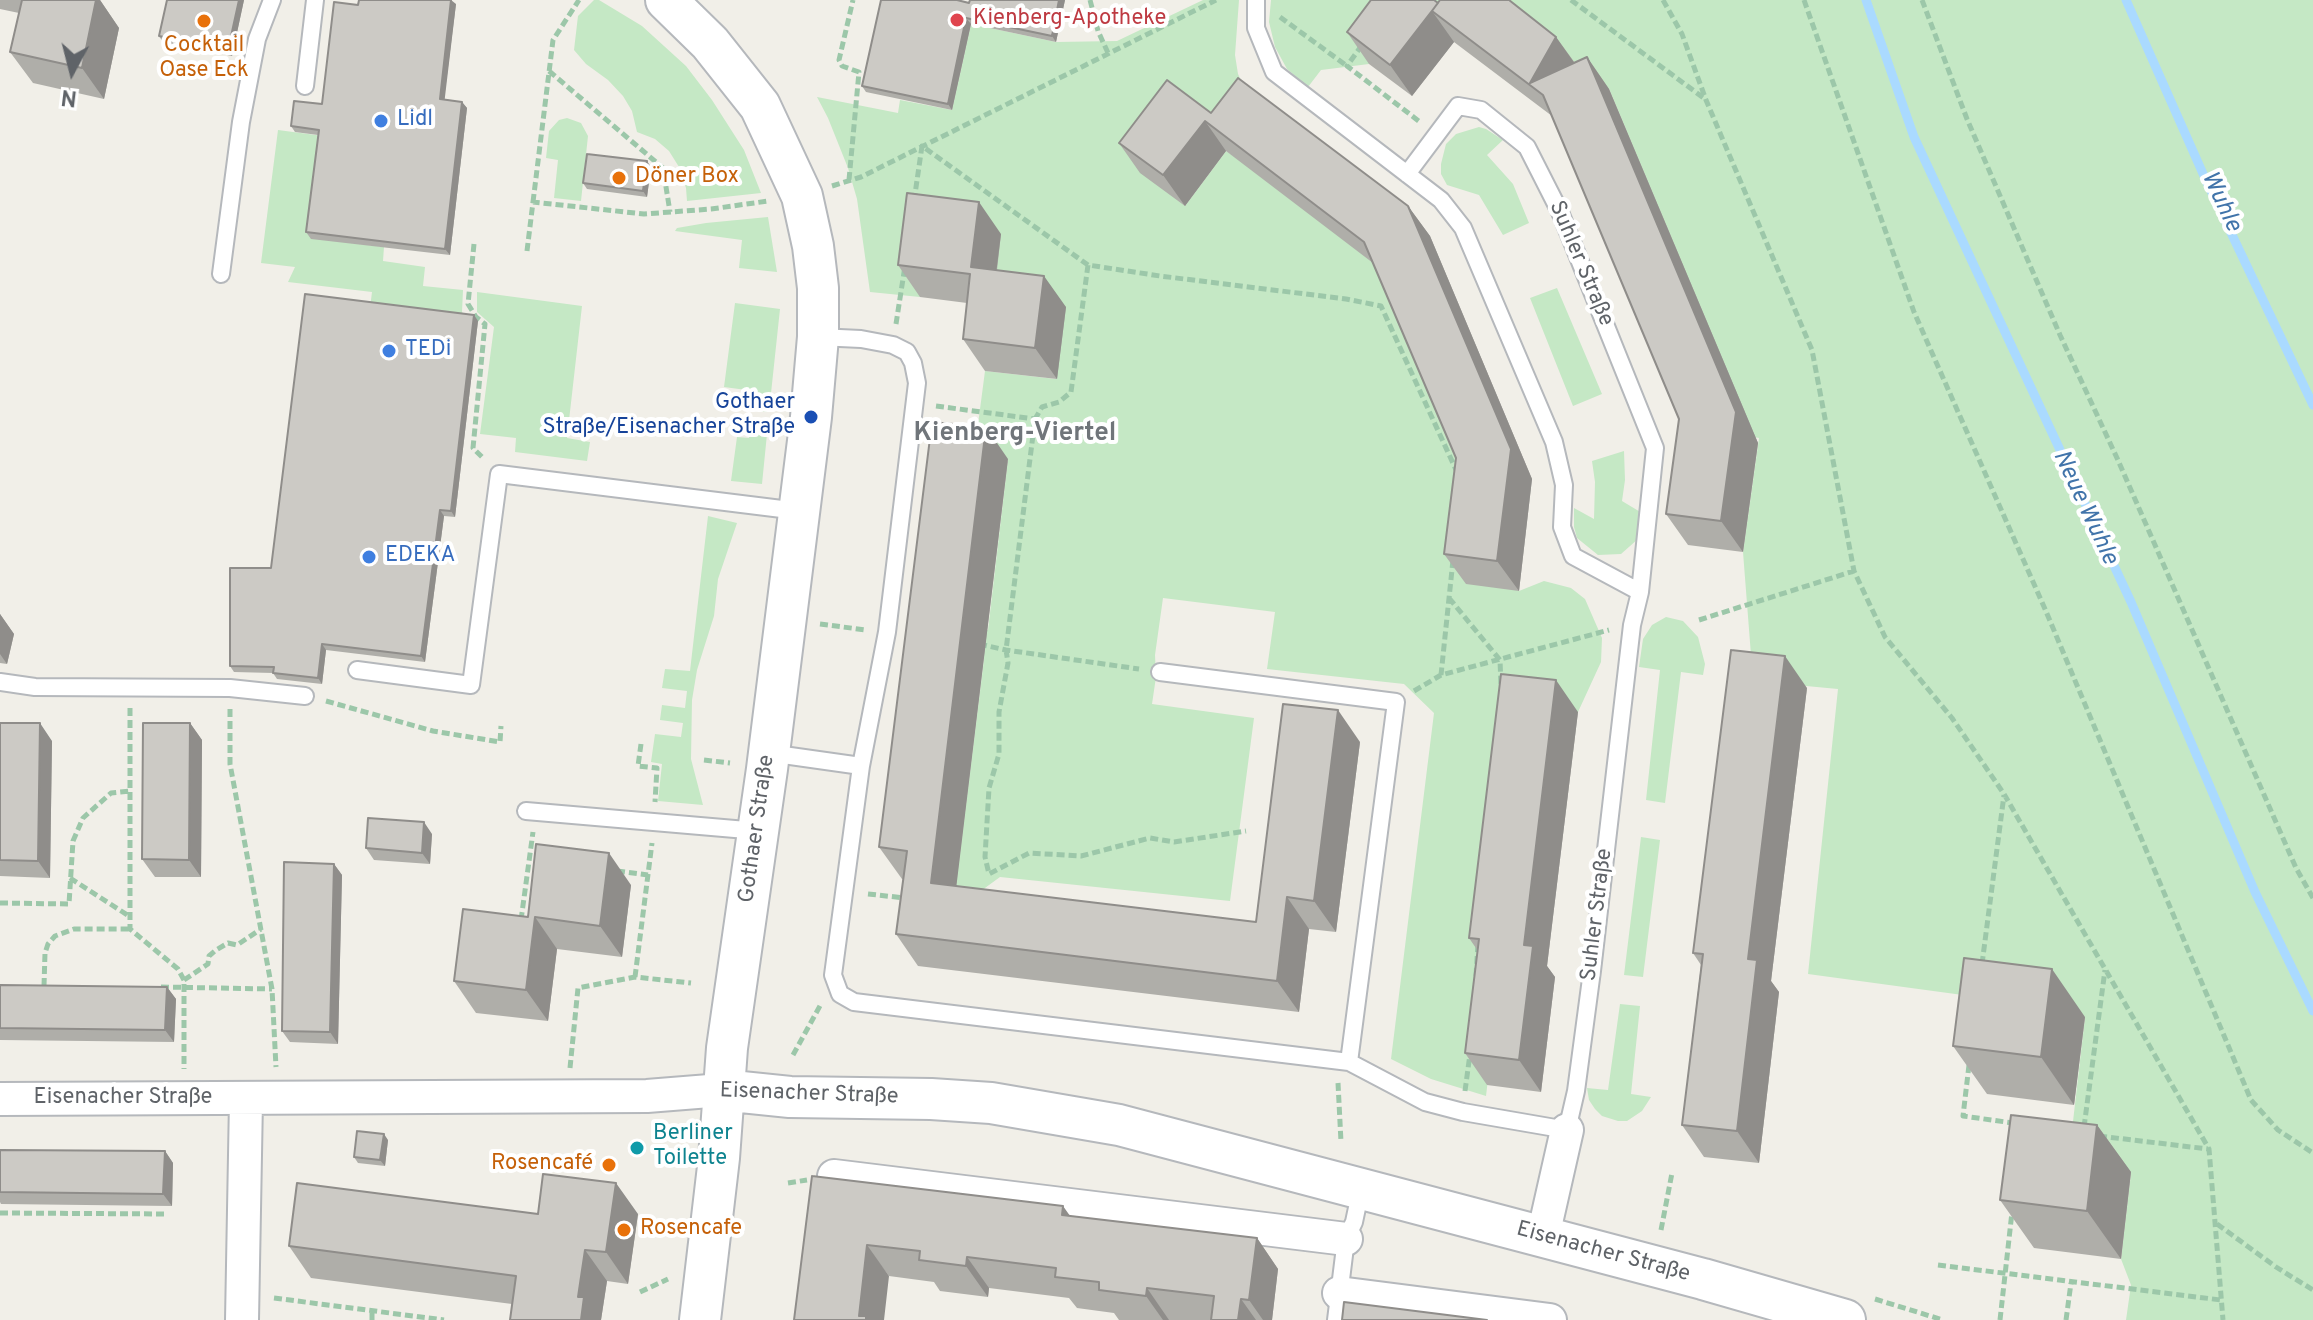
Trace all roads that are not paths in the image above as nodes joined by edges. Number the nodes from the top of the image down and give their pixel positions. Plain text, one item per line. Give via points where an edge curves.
1 (272, 0) edge
2 (315, 0) edge
3 (666, 0) edge
4 (1263, 5) edge
5 (305, 86) dead end
6 (1407, 174) junction
7 (221, 274) dead end
8 (818, 337) junction
9 (799, 511) junction
10 (1640, 592) junction
11 (357, 670) dead end
12 (1160, 672) road end
13 (0, 682) edge
14 (305, 696) road end
15 (769, 753) junction
16 (861, 766) junction
17 (526, 811) dead end
18 (758, 831) junction
19 (1343, 1062) junction
20 (722, 1090) junction
21 (0, 1099) edge
22 (261, 1099) junction
23 (1567, 1130) junction
24 (834, 1176) edge
25 (1361, 1188) junction
26 (1543, 1236) junction
27 (1346, 1239) junction
28 (1337, 1307) edge
29 (242, 1308) edge
30 (700, 1320) edge
31 (1550, 1320) edge
32 (1845, 1320) edge

1 - 7 lane via 257,39 241,122
2 - 5 lane
3 - 8 street, Gothaer Straße via 710,43 760,106 802,196 818,288
4 - 6 lane via 1256,28 1274,72
6 - 10 lane via 1441,200 1463,228 1477,259 1554,442 1564,485 1562,527 1573,556
6 - 10 lane, Suhler Straße via 1458,106 1481,110 1527,147 1560,212 1655,448
8 - 9 street, Gothaer Straße
8 - 16 lane via 893,345 907,352 917,383 887,632
9 - 11 lane via 499,474 471,685
9 - 15 street, Gothaer Straße
10 - 23 lane, Suhler Straße
12 - 19 lane via 1396,702
13 - 14 lane via 35,687 230,688
15 - 16 lane
15 - 18 street, Gothaer Straße
16 - 19 lane via 833,975 840,994 854,1002
17 - 18 lane
18 - 20 street, Gothaer Straße
19 - 23 lane via 1425,1102
20 - 22 street, Eisenacher Straße via 647,1096
20 - 25 street, Eisenacher Straße via 1032,1109 1119,1125
20 - 30 street, Gothaer Straße
21 - 22 street, Eisenacher Straße
22 - 29 street
23 - 26 street, Suhler Straße
24 - 27 street
25 - 26 street, Eisenacher Straße
25 - 27 lane
26 - 32 street, Eisenacher Straße
27 - 28 lane
28 - 31 street

